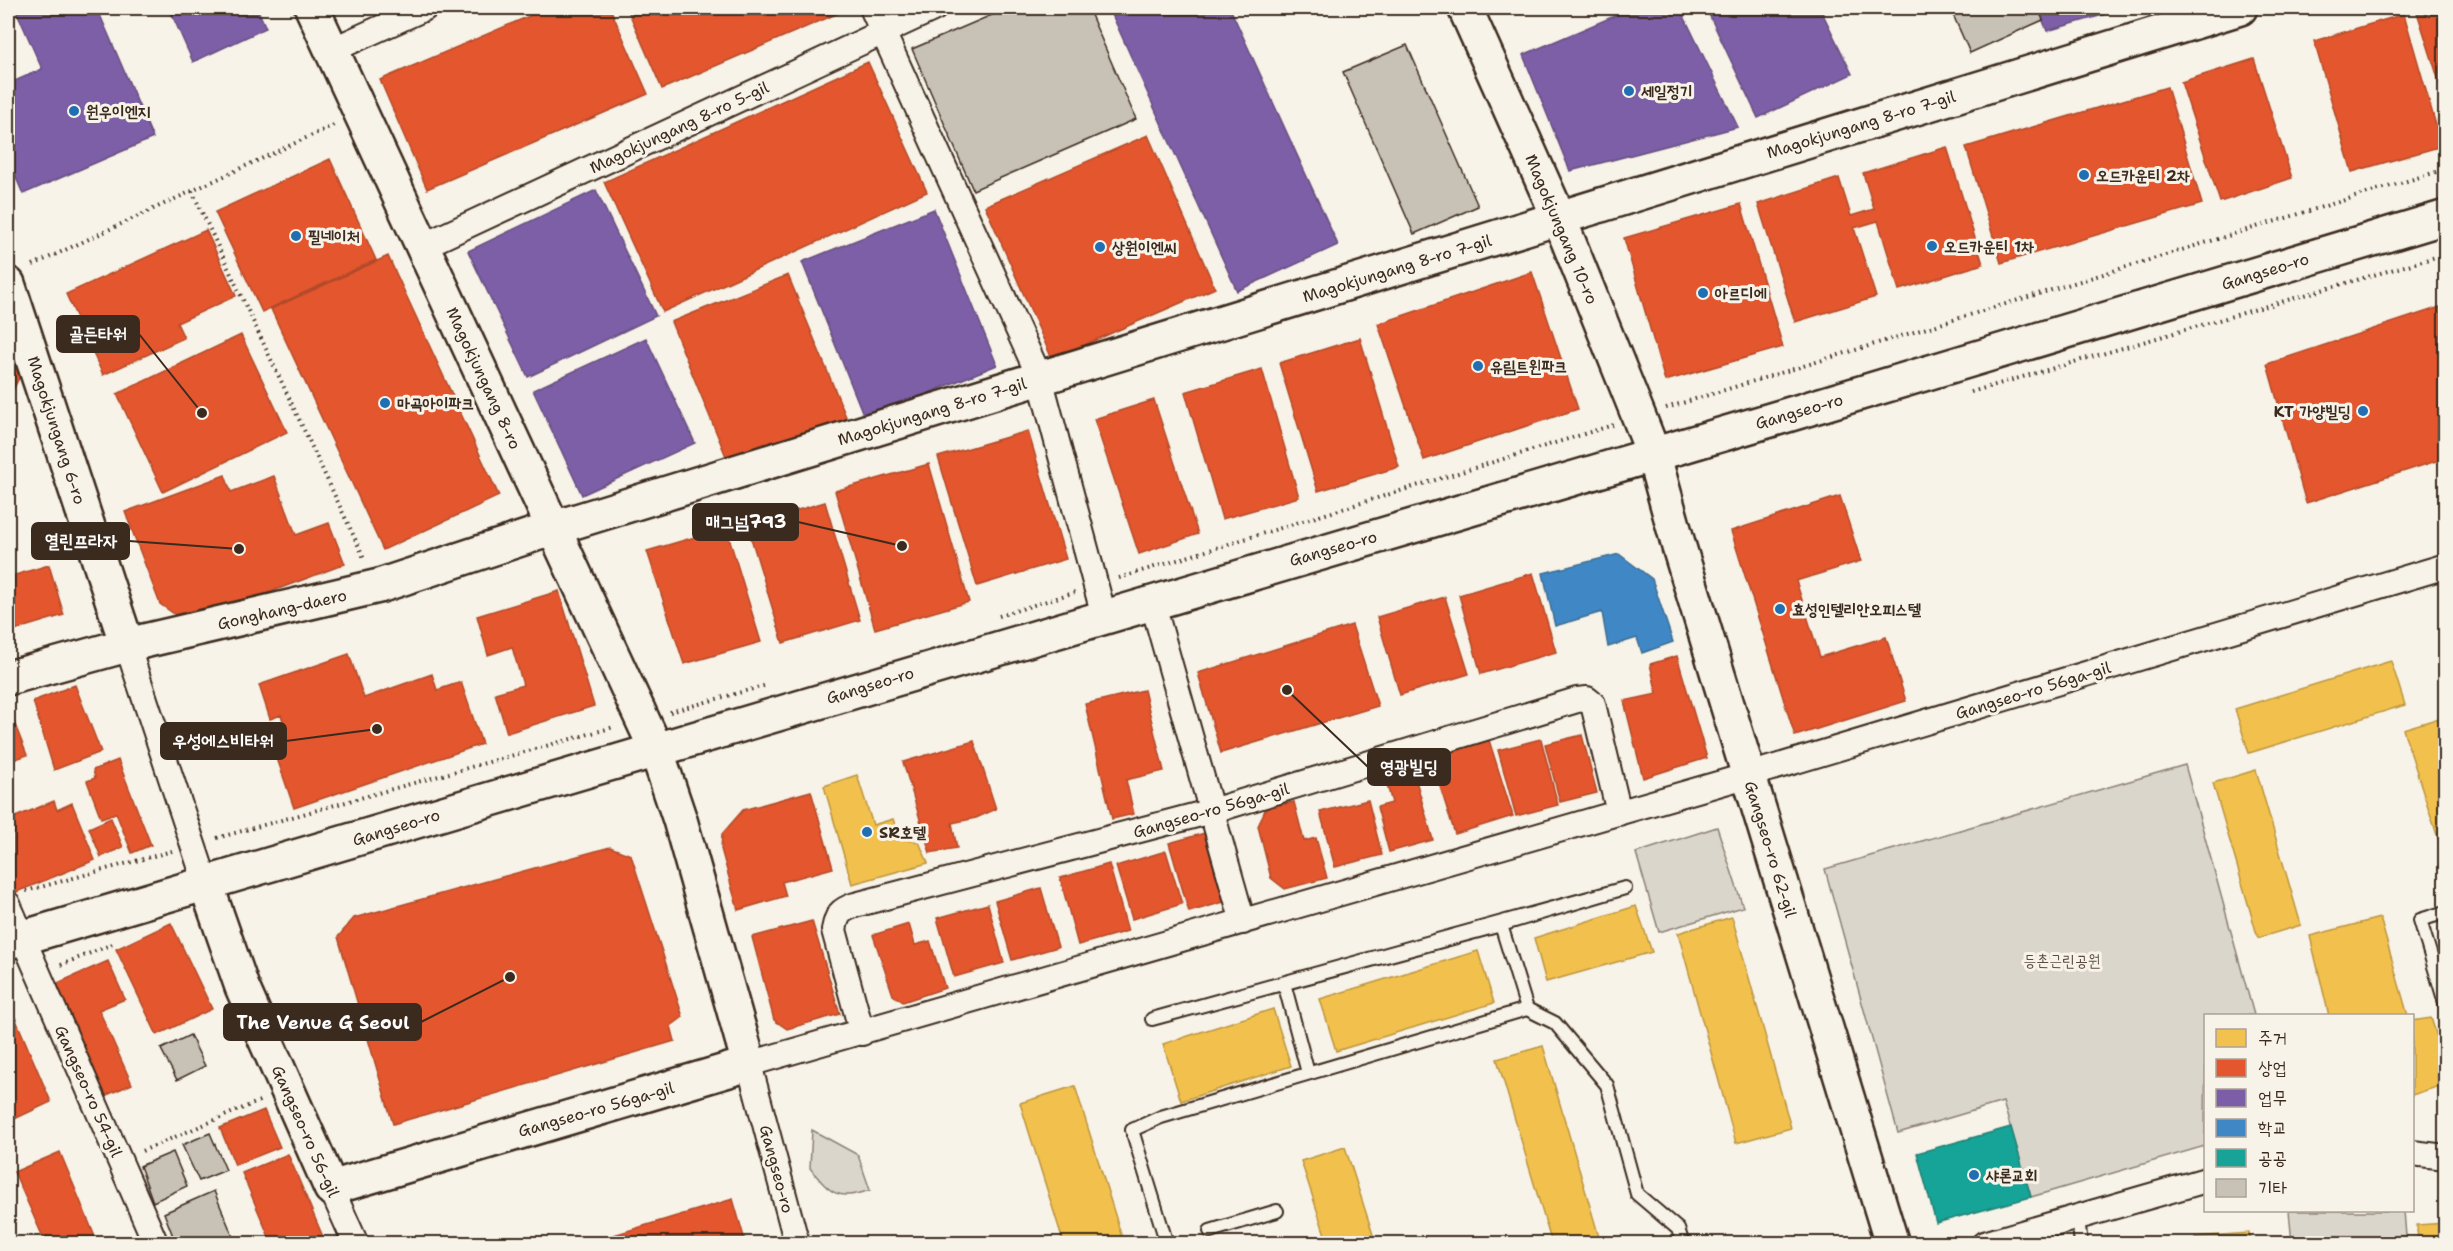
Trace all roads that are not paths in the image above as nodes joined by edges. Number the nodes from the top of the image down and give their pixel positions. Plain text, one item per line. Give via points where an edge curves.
1 (312, 8) edge
2 (425, 8) edge
3 (872, 8) edge
4 (935, 8) edge
5 (1465, 8) edge
6 (2238, 8) edge
7 (883, 32) junction
8 (332, 50) junction
9 (2445, 216) edge
10 (1559, 218) junction
11 (423, 246) junction
12 (20, 274) edge
13 (1040, 378) junction
14 (1653, 453) junction
15 (554, 528) junction
16 (2445, 566) edge
17 (1100, 601) junction
18 (1152, 602) junction
19 (127, 645) junction
20 (8, 678) edge
21 (656, 749) junction
22 (1749, 775) junction
23 (1212, 811) junction
24 (1619, 813) junction
25 (206, 884) junction
26 (13, 899) edge
27 (2445, 912) edge
28 (1243, 922) junction
29 (1500, 925) junction
30 (14, 940) edge
31 (1284, 983) junction
32 (2445, 1006) edge
33 (1527, 1009) junction
34 (861, 1033) junction
35 (749, 1064) junction
36 (1308, 1073) junction
37 (2414, 1153) edge
38 (2445, 1157) edge
39 (2204, 1180) edge
40 (331, 1188) junction
41 (1277, 1211) dead end
42 (2078, 1218) junction
43 (1210, 1231) dead end
44 (156, 1244) edge
45 (356, 1244) edge
46 (797, 1244) edge
47 (1167, 1244) edge
48 (1683, 1244) edge
49 (1892, 1244) edge
50 (1984, 1244) edge
51 (2081, 1244) edge

1 - 8 street, Magokjungang 8-ro
2 - 8 street
3 - 7 street
4 - 7 street, Magokjungang 8-ro 5-gil
5 - 10 street, Magokjungang 10-ro
6 - 10 street, Magokjungang 8-ro 7-gil
7 - 11 street, Magokjungang 8-ro 5-gil
7 - 13 street
8 - 11 street, Magokjungang 8-ro
9 - 14 street, Gangseo-ro
10 - 13 street, Magokjungang 8-ro 7-gil
10 - 14 street, Magokjungang 10-ro
11 - 15 street, Magokjungang 8-ro
12 - 19 street, Magokjungang 6-ro
13 - 15 street, Magokjungang 8-ro 7-gil
13 - 17 street
14 - 18 street, Gangseo-ro
14 - 22 street, Gangseo-ro 62-gil
15 - 19 street, Gonghang-daero via 380,586
15 - 21 street, Magokjungang 8-ro
16 - 22 street, Gangseo-ro 56ga-gil
17 - 18 street, Gangseo-ro
17 - 21 street, Gangseo-ro
18 - 23 street
19 - 20 street, Gonghang-daero
19 - 25 street
21 - 25 street, Gangseo-ro
21 - 35 street, Gangseo-ro
22 - 24 street, Gangseo-ro 56ga-gil
22 - 49 street, Gangseo-ro 62-gil
23 - 24 street, Gangseo-ro 56ga-gil via 1587,699 1593,704
23 - 28 street
23 - 34 street, Gangseo-ro 56ga-gil via 842,909 834,930
24 - 28 street, Gangseo-ro 56ga-gil
25 - 30 street, Gangseo-ro
25 - 40 street, Gangseo-ro 56-gil via 242,987
26 - 30 street
27 - 32 lane via 2420,920
28 - 34 street, Gangseo-ro 56ga-gil
29 - 31 lane
29 - 31 lane via 1625,888 1152,1018
29 - 33 lane
30 - 44 street, Gangseo-ro 54-gil
31 - 36 lane
33 - 36 lane
33 - 48 lane via 1556,1023 1607,1085 1637,1194 1678,1230
34 - 35 street, Gangseo-ro 56ga-gil
35 - 40 street, Gangseo-ro 56ga-gil
35 - 46 street, Gangseo-ro
36 - 47 lane via 1161,1117 1132,1130
37 - 38 street
39 - 42 street
40 - 45 street, Gangseo-ro 56-gil
41 - 43 lane
42 - 50 street
42 - 51 lane

